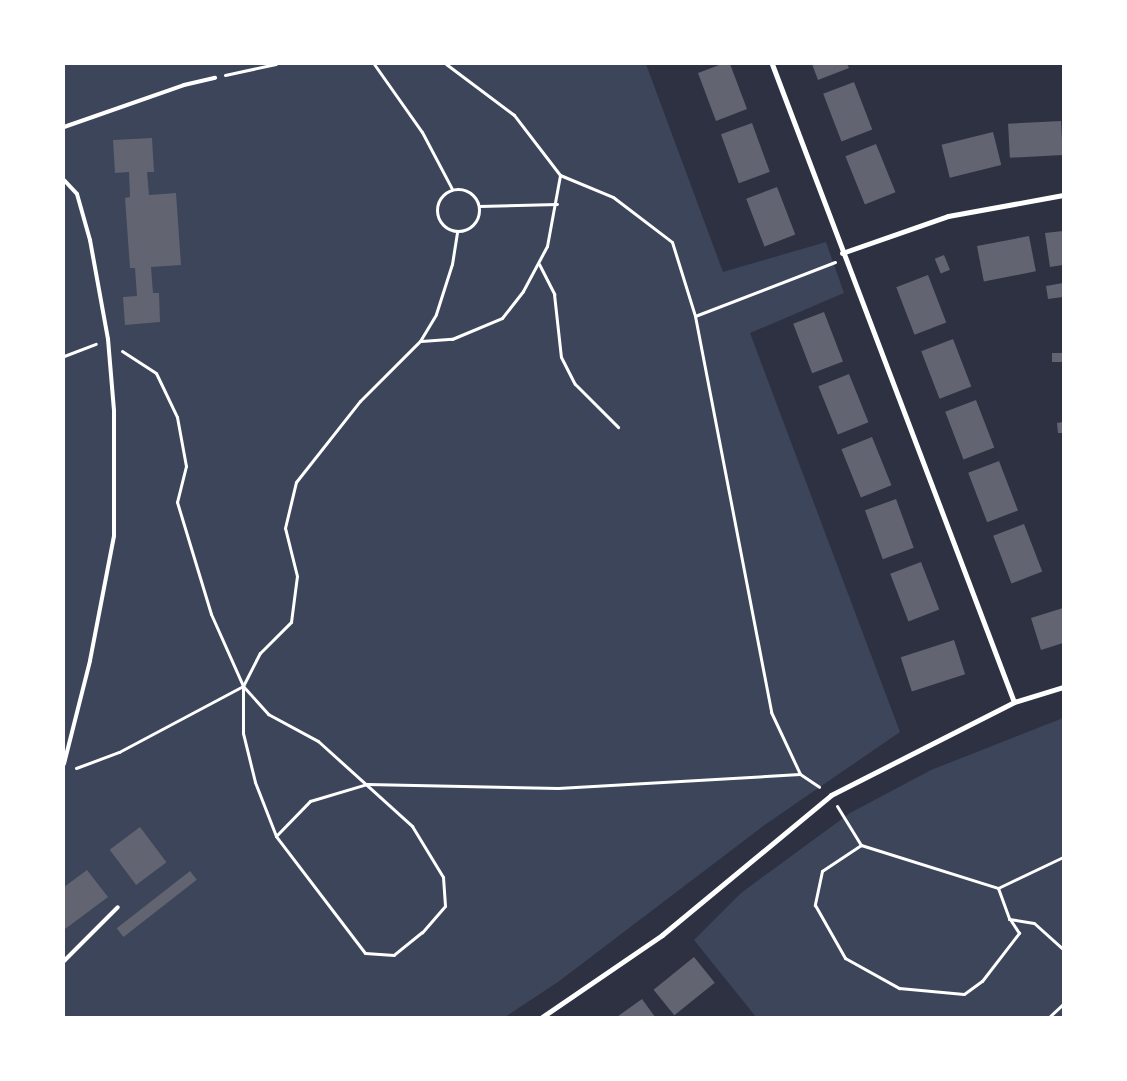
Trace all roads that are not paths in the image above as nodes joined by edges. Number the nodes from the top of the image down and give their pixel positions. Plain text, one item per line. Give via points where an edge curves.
1 (772, 64) edge
2 (215, 78) road end
3 (64, 127) edge
4 (64, 180) edge
5 (1063, 195) edge
6 (843, 256) junction
7 (1063, 687) edge
8 (1014, 702) junction
9 (64, 764) edge
10 (118, 907) dead end
11 (64, 961) edge
12 (542, 1017) edge

1 - 6 street
2 - 3 lane via 184,85
4 - 9 lane via 77,194 90,240 108,339 114,411 114,536 90,661
5 - 6 street via 948,216
6 - 8 street
7 - 8 street
8 - 12 street via 830,795 662,935
10 - 11 lane

